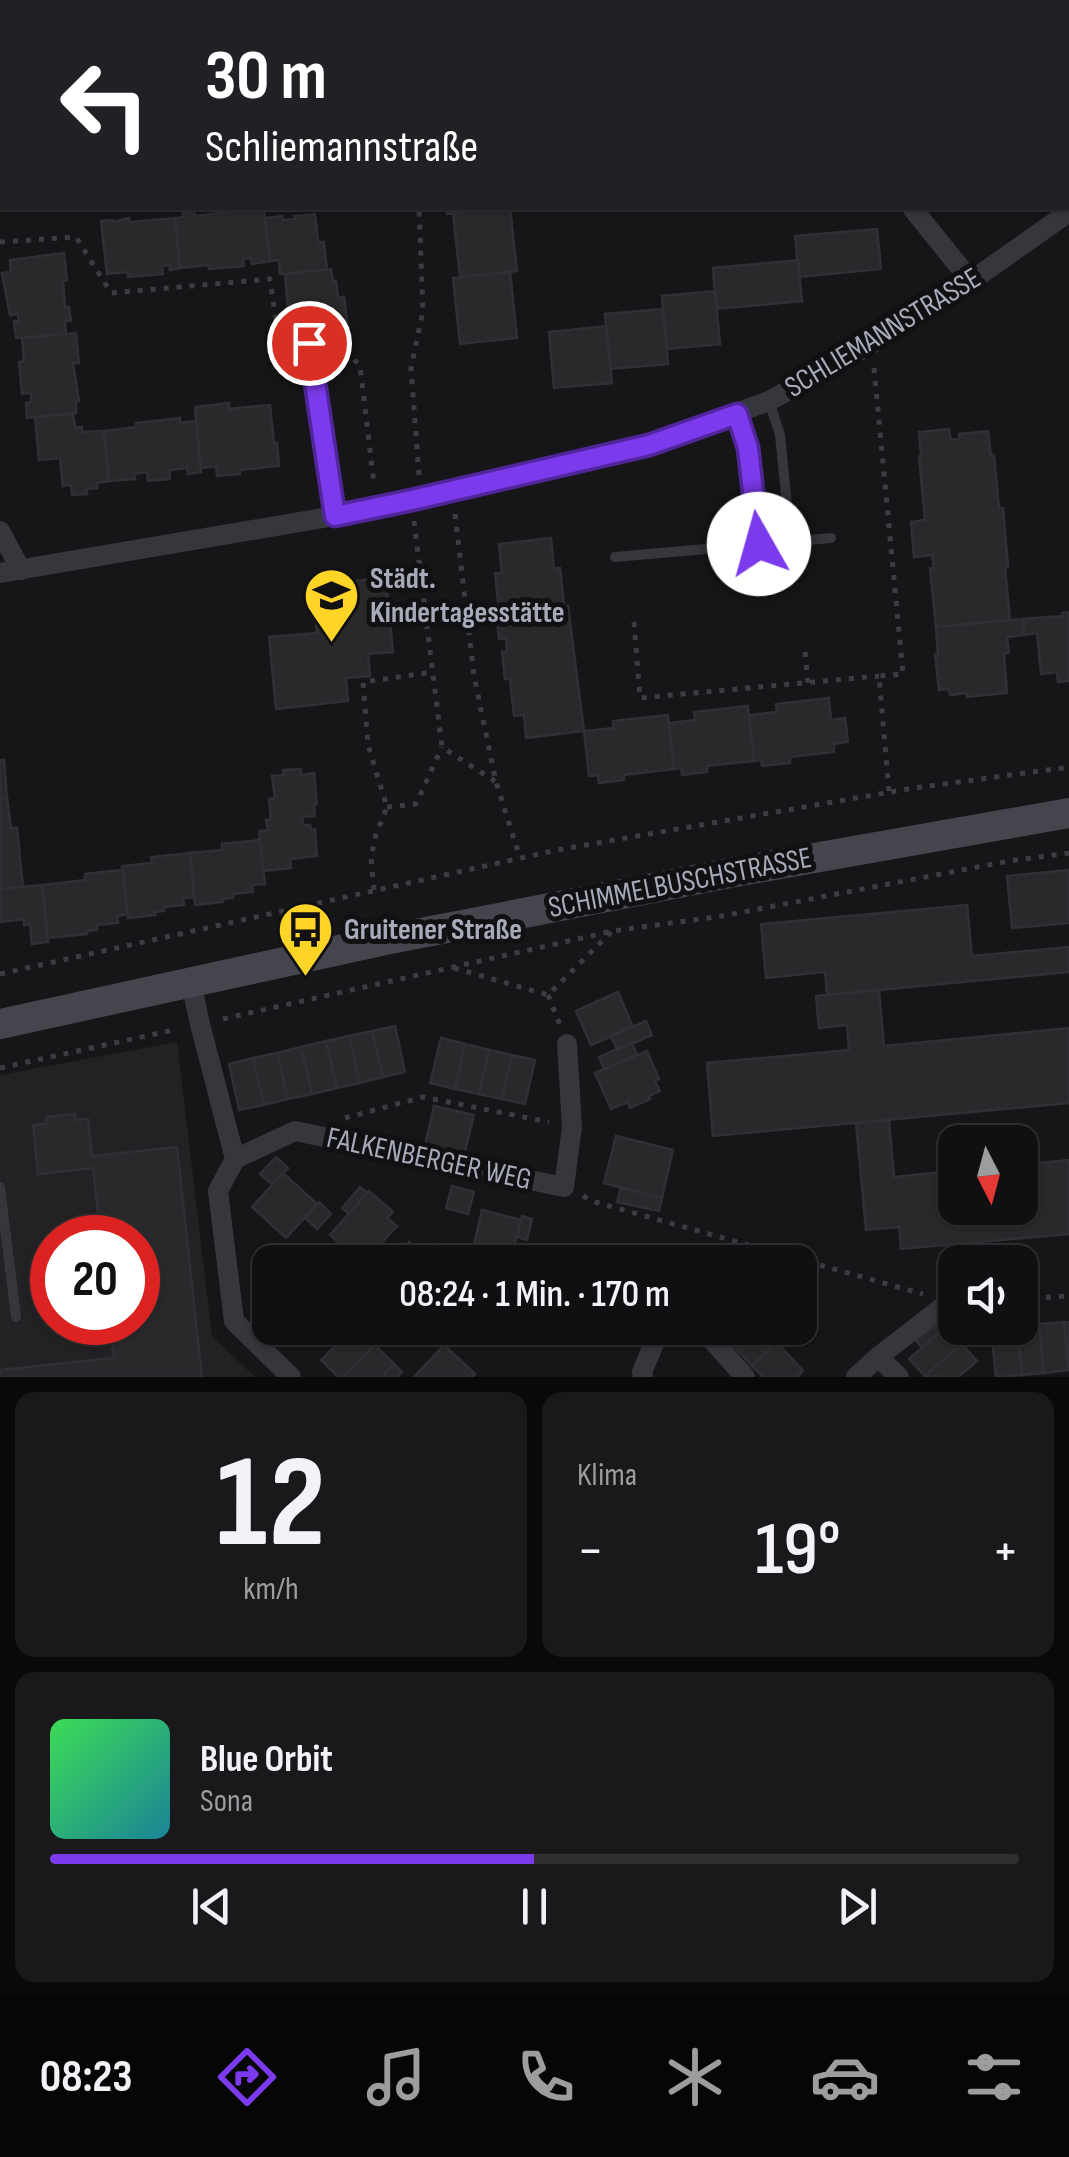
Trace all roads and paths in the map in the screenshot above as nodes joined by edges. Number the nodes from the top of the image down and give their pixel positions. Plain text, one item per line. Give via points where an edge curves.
1 (420, 210) edge
2 (914, 210) edge
3 (1069, 212) edge
4 (0, 242) edge
5 (970, 282) junction
6 (309, 343) joint
7 (872, 344) junction
8 (330, 353) dead end
9 (770, 401) junction
10 (737, 414) junction
11 (452, 491) junction
12 (416, 499) junction
13 (787, 505) dead end
14 (376, 507) junction
15 (335, 516) junction
16 (0, 531) edge
17 (832, 538) dead end
18 (759, 544) junction
19 (615, 557) dead end
20 (11, 571) edge
21 (634, 622) dead end
22 (806, 652) dead end
23 (433, 672) junction
24 (880, 676) junction
25 (808, 682) junction
26 (442, 747) junction
27 (1069, 766) edge
28 (496, 782) junction
29 (889, 792) junction
30 (387, 807) junction
31 (1069, 813) edge
32 (1069, 853) edge
33 (520, 858) junction
34 (374, 890) junction
35 (612, 931) junction
36 (451, 968) junction
37 (0, 974) edge
38 (192, 982) junction
39 (548, 995) junction
40 (0, 1024) edge
41 (200, 1024) junction
42 (567, 1044) joint
43 (0, 1068) edge
44 (572, 1127) junction
45 (295, 1131) junction
46 (235, 1158) junction
47 (0, 1187) edge
48 (564, 1188) junction
49 (1069, 1296) edge
50 (1038, 1298) edge
51 (938, 1299) edge
52 (938, 1311) edge
53 (16, 1318) dead end
54 (654, 1345) edge
55 (717, 1345) edge
56 (878, 1357) junction
57 (291, 1377) edge
58 (643, 1377) edge
59 (745, 1377) edge
60 (856, 1377) edge
61 (899, 1377) edge

1 - 12 path via 422,311 412,368
2 - 5 street
3 - 5 street, SCHLIEMANNSTRASSE
4 - 6 path via 76,237 111,293 270,279 286,344
5 - 7 street, SCHLIEMANNSTRASSE
6 - 15 street
7 - 9 street, SCHLIEMANNSTRASSE
7 - 24 path via 903,674
8 - 14 path via 348,354 360,366
9 - 10 street, SCHLIEMANNSTRASSE
9 - 13 lane
10 - 11 street, SCHLIEMANNSTRASSE via 649,445
10 - 18 lane via 748,448
11 - 12 street, SCHLIEMANNSTRASSE
11 - 28 path via 474,676
12 - 14 street, SCHLIEMANNSTRASSE
12 - 23 path
14 - 15 street, SCHLIEMANNSTRASSE
15 - 20 street, SCHLIEMANNSTRASSE
16 - 20 street
17 - 18 lane
18 - 19 lane
21 - 25 path via 640,698
22 - 25 path
23 - 26 path
23 - 30 path via 362,682 368,745
24 - 25 path
24 - 29 path
26 - 28 path
26 - 30 path via 416,804
27 - 29 path
28 - 33 path
29 - 33 path
30 - 34 path via 371,858
31 - 38 main road, SCHIMMELBUSCHSTRASSE via 735,872
32 - 35 path
33 - 34 path
34 - 37 path
35 - 36 path
35 - 39 path
36 - 39 path
36 - 41 path
38 - 40 main road, SCHIMMELBUSCHSTRASSE
38 - 41 street
39 - 42 path
41 - 43 path
41 - 46 street
42 - 44 street, FALKENBERGER WEG
44 - 45 path, FALKENBERGER WEG via 423,1097
44 - 48 street, FALKENBERGER WEG
45 - 46 street, FALKENBERGER WEG
45 - 48 street, FALKENBERGER WEG
46 - 57 street via 218,1191 234,1321
47 - 53 lane
48 - 51 path, FALKENBERGER WEG
49 - 50 path
52 - 56 street
54 - 58 street
55 - 59 street
56 - 60 street
56 - 61 street

